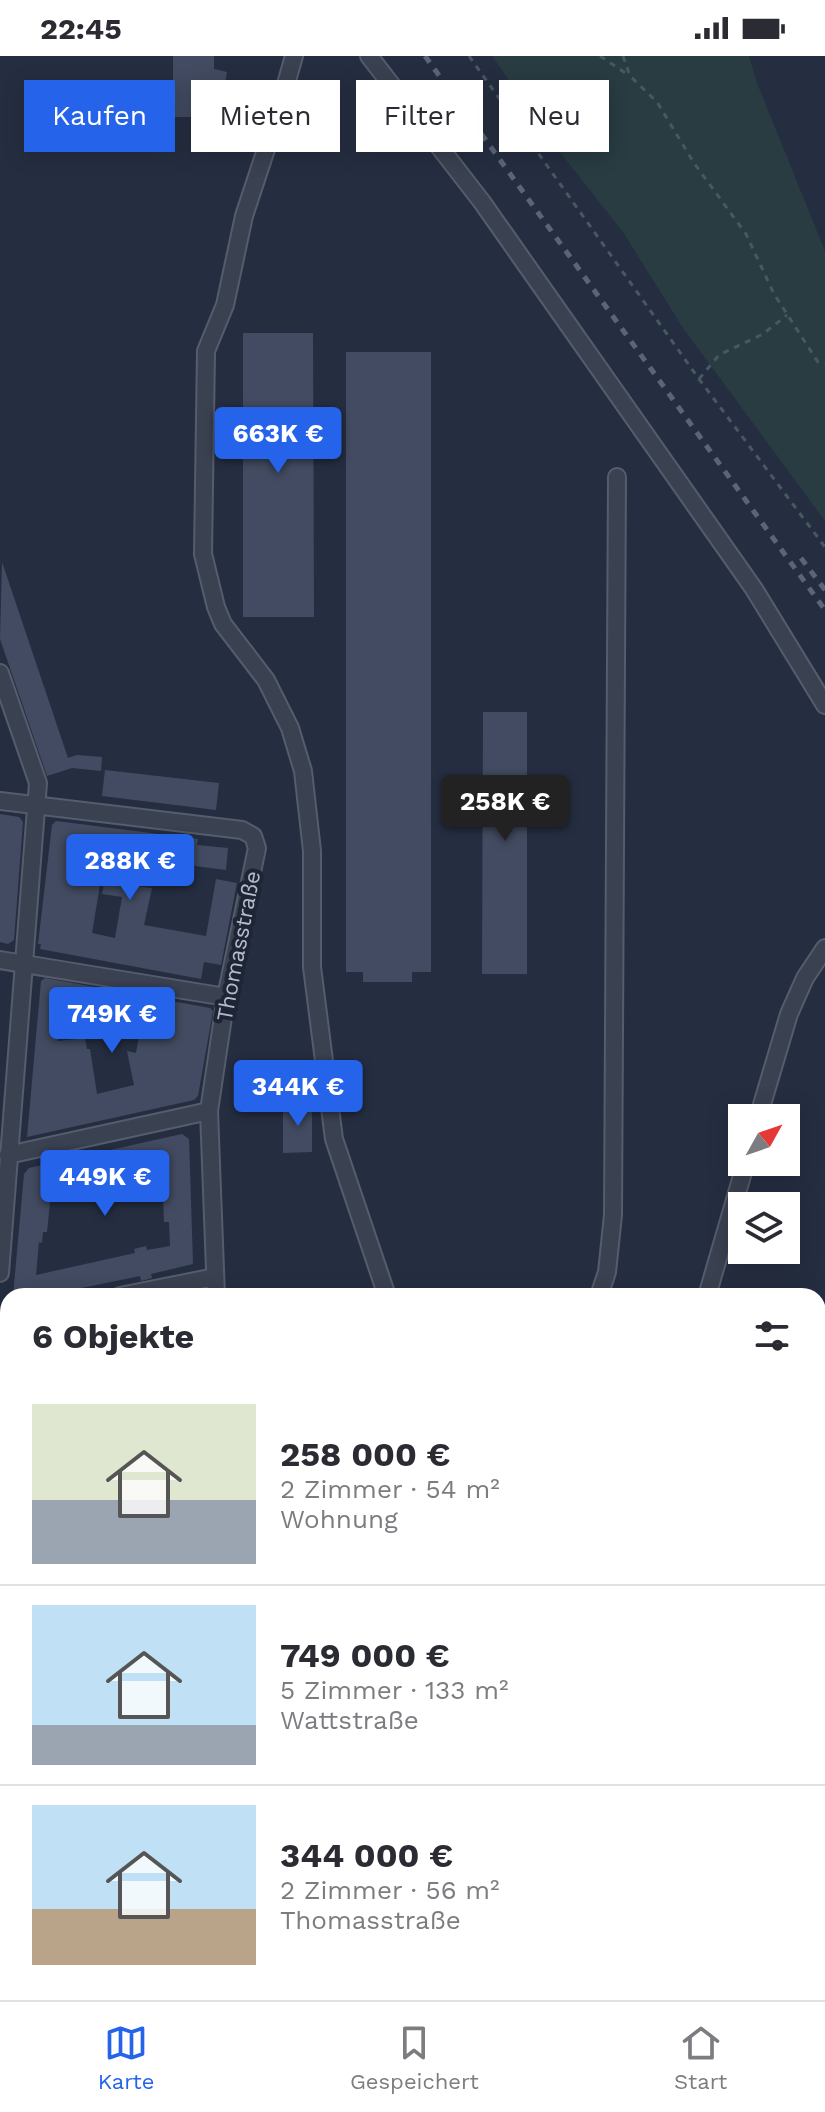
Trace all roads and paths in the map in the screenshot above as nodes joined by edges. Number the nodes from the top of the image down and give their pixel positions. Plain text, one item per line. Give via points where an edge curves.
1 (294, 56) edge
2 (369, 56) edge
3 (469, 56) edge
4 (600, 56) edge
5 (623, 56) edge
6 (630, 76) junction
7 (787, 315) junction
8 (825, 363) edge
9 (699, 379) junction
10 (617, 477) dead end
11 (825, 547) edge
12 (0, 673) edge
13 (825, 705) edge
14 (0, 801) edge
15 (38, 806) junction
16 (825, 948) edge
17 (0, 960) edge
18 (24, 964) junction
19 (226, 997) junction
20 (762, 1104) edge
21 (209, 1111) junction
22 (8, 1155) junction
23 (742, 1176) edge
24 (0, 1273) edge
25 (215, 1277) junction
26 (160, 1288) edge
27 (216, 1288) edge
28 (384, 1288) edge
29 (602, 1288) edge
30 (709, 1288) edge

1 - 28 street via 244,216 225,305 206,351 203,554 223,624 266,680 290,728 303,771 312,851 312,967 334,1139
2 - 13 street via 501,228 754,589
3 - 9 path
4 - 6 path
5 - 6 path
6 - 7 path via 657,102 746,234
7 - 8 path via 818,362
7 - 9 path via 763,334 719,355
9 - 11 path
10 - 29 street via 613,1215
12 - 15 street via 38,783
14 - 15 street
15 - 18 street
15 - 19 street, Thomasstraße via 242,830 253,836 257,848
16 - 20 street via 789,1014
17 - 18 street
18 - 19 street
18 - 22 street
19 - 21 street, Thomasstraße
21 - 22 street
21 - 25 street, Thomasstraße
22 - 24 street
23 - 30 street
25 - 26 street
25 - 27 street, Thomasstraße

